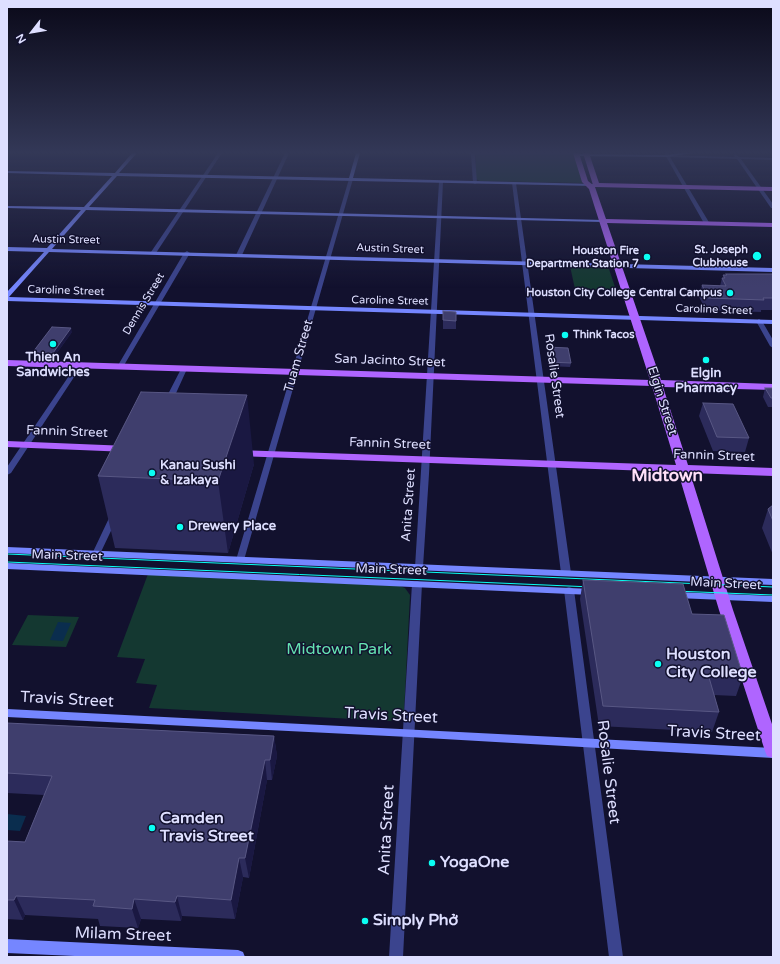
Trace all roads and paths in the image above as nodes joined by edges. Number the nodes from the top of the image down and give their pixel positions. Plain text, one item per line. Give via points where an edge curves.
1 (95, 198) edge
2 (191, 198) edge
3 (266, 198) edge
4 (345, 198) edge
5 (440, 198) edge
6 (516, 198) edge
7 (596, 198) edge
8 (692, 198) edge
9 (767, 198) edge
10 (773, 206) edge
11 (7, 207) edge
12 (85, 209) junction
13 (182, 211) junction
14 (259, 213) junction
15 (340, 215) junction
16 (439, 217) junction
17 (519, 219) junction
18 (603, 221) junction
19 (706, 224) junction
20 (773, 226) edge
21 (7, 249) edge
22 (48, 250) junction
23 (154, 252) junction
24 (187, 253) junction
25 (239, 255) junction
26 (328, 257) junction
27 (436, 260) junction
28 (525, 262) junction
29 (617, 266) junction
30 (773, 270) edge
31 (7, 296) edge
32 (7, 300) edge
33 (157, 304) junction
34 (313, 309) junction
35 (434, 312) junction
36 (531, 315) junction
37 (635, 318) junction
38 (759, 321) junction
39 (773, 322) edge
40 (773, 346) edge
41 (7, 363) edge
42 (79, 365) junction
43 (120, 367) junction
44 (184, 369) junction
45 (294, 372) junction
46 (430, 376) junction
47 (540, 381) junction
48 (657, 385) junction
49 (773, 387) edge
50 (163, 412) edge
51 (7, 444) edge
52 (26, 445) junction
53 (137, 449) edge
54 (224, 453) edge
55 (270, 455) junction
56 (426, 459) junction
57 (553, 465) junction
58 (683, 469) junction
59 (773, 472) edge
60 (7, 473) edge
61 (116, 511) edge
62 (7, 550) edge
63 (96, 554) junction
64 (240, 560) junction
65 (7, 566) edge
66 (418, 567) junction
67 (566, 573) junction
68 (717, 580) junction
69 (773, 582) edge
70 (417, 584) junction
71 (569, 590) junction
72 (601, 592) edge
73 (664, 595) edge
74 (723, 597) junction
75 (773, 600) edge
76 (7, 713) edge
77 (409, 732) junction
78 (588, 743) junction
79 (773, 752) edge
80 (7, 946) edge
81 (127, 955) edge
82 (238, 957) edge
83 (396, 957) edge
84 (616, 957) edge

1 - 12 street
2 - 13 street, Dennis Street
3 - 14 street
4 - 15 street, Tuam Street
5 - 16 street, Anita Street
6 - 17 street, Rosalie Street
7 - 18 main road, Elgin Street
8 - 19 street
9 - 10 street
11 - 12 street
12 - 13 street
12 - 22 street
13 - 14 street
13 - 23 street, Dennis Street
14 - 15 street
14 - 25 street
15 - 16 street
15 - 26 street, Tuam Street
16 - 17 street
16 - 27 street, Anita Street
17 - 18 street
17 - 28 street, Rosalie Street
18 - 19 main road
18 - 29 main road, Elgin Street
19 - 20 main road
21 - 22 street, Austin Street
22 - 23 street, Austin Street
22 - 31 street
23 - 24 street, Austin Street
24 - 25 street, Austin Street
24 - 33 street, Dennis Street
25 - 26 street, Austin Street
26 - 27 street, Austin Street
26 - 34 street, Tuam Street
27 - 28 street, Austin Street
27 - 35 street, Anita Street
28 - 29 street, Austin Street
28 - 36 street, Rosalie Street
29 - 30 street, Austin Street
29 - 37 main road, Elgin Street
32 - 33 street, Caroline Street
33 - 34 street, Caroline Street
33 - 43 street, Dennis Street
34 - 35 street, Caroline Street
34 - 45 street, Tuam Street
35 - 36 street, Caroline Street
35 - 46 street, Anita Street
36 - 37 street, Caroline Street
36 - 47 street, Rosalie Street
37 - 38 street, Caroline Street
37 - 48 main road, Elgin Street
38 - 39 street, Caroline Street
38 - 40 street
41 - 42 main road, San Jacinto Street
42 - 43 main road, San Jacinto Street
42 - 52 street
43 - 44 main road, San Jacinto Street
44 - 45 main road, San Jacinto Street
44 - 50 street
45 - 46 main road, San Jacinto Street
45 - 55 street, Tuam Street
46 - 47 main road, San Jacinto Street
46 - 56 street, Anita Street
47 - 48 main road, San Jacinto Street
47 - 57 street, Rosalie Street
48 - 49 main road, San Jacinto Street
48 - 58 main road, Elgin Street
51 - 52 main road, Fannin Street
52 - 53 main road, Fannin Street
52 - 60 street
54 - 55 main road, Fannin Street
55 - 56 main road, Fannin Street
55 - 64 street, Tuam Street
56 - 57 main road, Fannin Street
56 - 66 street, Anita Street
57 - 58 main road, Fannin Street
57 - 67 street, Rosalie Street
58 - 59 main road, Fannin Street
58 - 68 main road, Elgin Street
61 - 63 street
62 - 63 street, Main Street
63 - 64 street, Main Street
64 - 66 street, Main Street
65 - 70 street, Main Street
66 - 67 street, Main Street
67 - 68 street, Main Street
68 - 69 street, Main Street
68 - 74 main road, Elgin Street
70 - 71 street, Main Street
70 - 77 street, Anita Street
71 - 72 street, Main Street
71 - 78 street, Rosalie Street
73 - 74 street, Main Street
74 - 75 street, Main Street
74 - 79 main road, Elgin Street
76 - 77 street, Travis Street
77 - 78 street, Travis Street
77 - 83 street, Anita Street
78 - 79 street, Travis Street
78 - 84 street, Rosalie Street
80 - 81 street, Milam Street
81 - 82 street, Milam Street

